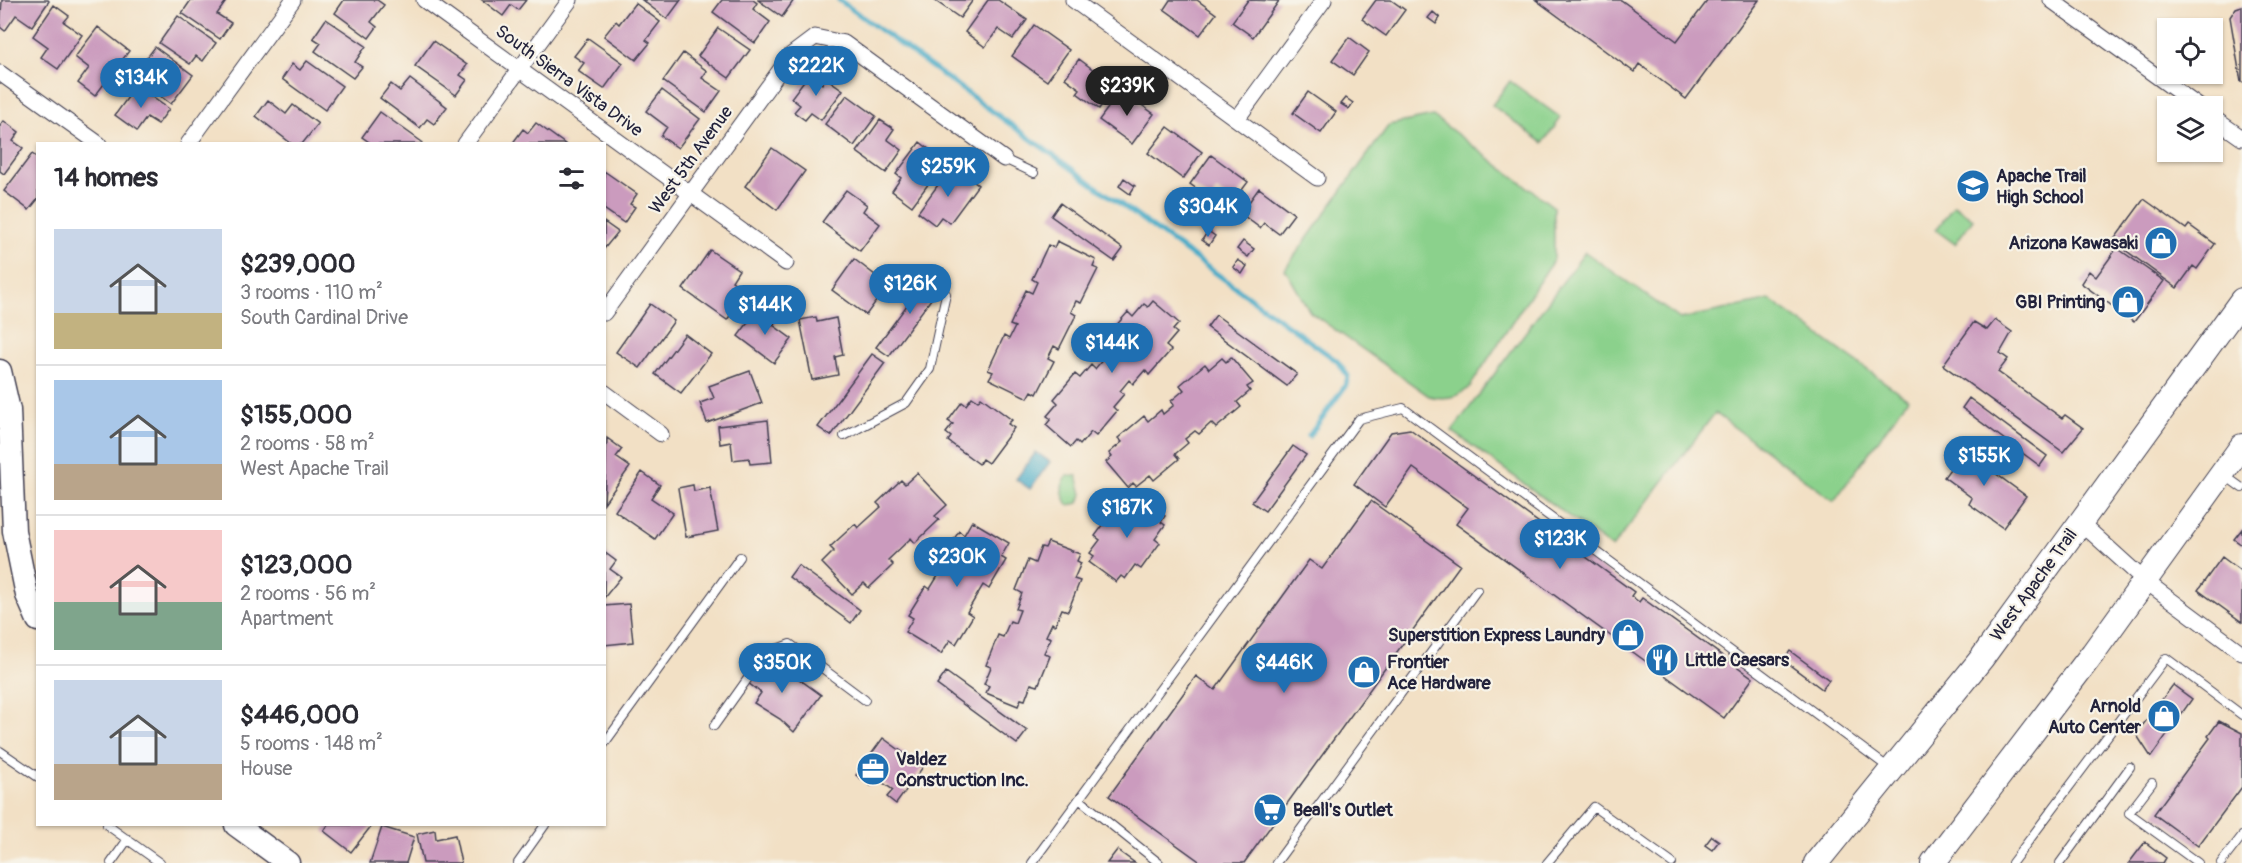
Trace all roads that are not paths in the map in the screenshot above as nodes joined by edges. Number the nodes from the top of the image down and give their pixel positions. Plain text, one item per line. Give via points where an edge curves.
1 (293, 0) edge
2 (424, 0) edge
3 (570, 0) edge
4 (1073, 0) edge
5 (1324, 0) edge
6 (2051, 0) edge
7 (520, 69) junction
8 (0, 73) edge
9 (2184, 96) edge
10 (1237, 119) junction
11 (2223, 125) edge
12 (2242, 138) edge
13 (96, 142) edge
14 (189, 142) edge
15 (466, 142) edge
16 (1004, 159) joint
17 (1034, 173) dead end
18 (1317, 178) dead end
19 (691, 193) junction
20 (786, 263) dead end
21 (946, 294) dead end
22 (2242, 300) edge
23 (606, 310) edge
24 (0, 371) edge
25 (606, 393) edge
26 (661, 434) dead end
27 (844, 436) dead end
28 (2242, 446) edge
29 (2222, 474) junction
30 (2242, 488) edge
31 (2080, 522) junction
32 (740, 557) dead end
33 (2144, 580) junction
34 (1476, 590) dead end
35 (36, 615) edge
36 (2242, 652) edge
37 (865, 700) dead end
38 (2242, 715) edge
39 (714, 726) dead end
40 (606, 741) edge
41 (0, 751) edge
42 (2130, 767) dead end
43 (1893, 770) junction
44 (36, 776) edge
45 (2152, 783) dead end
46 (1079, 799) junction
47 (108, 826) edge
48 (237, 826) edge
49 (544, 826) edge
50 (2242, 836) edge
51 (128, 839) junction
52 (111, 863) edge
53 (160, 863) edge
54 (288, 863) edge
55 (518, 863) edge
56 (1032, 863) edge
57 (1159, 863) edge
58 (1276, 863) edge
59 (1547, 863) edge
60 (1672, 863) edge
61 (1816, 863) edge
62 (1933, 863) edge
63 (2012, 863) edge
64 (2060, 863) edge
65 (2198, 863) edge
66 (2221, 863) edge

1 - 14 street
2 - 7 street, South Sierra Vista Drive
3 - 7 street
4 - 10 street
5 - 10 street
6 - 9 street
7 - 15 street
7 - 19 street, South Sierra Vista Drive
8 - 13 street
10 - 18 street
11 - 12 street
16 - 17 lane
16 - 19 street, West 5th Avenue via 844,43 815,38 791,55
19 - 20 street, South Sierra Vista Drive
19 - 23 street, West 5th Avenue
21 - 27 lane via 930,369 924,378 906,403
22 - 31 main road, West Apache Trail
24 - 35 street via 10,421 14,531 27,595
25 - 26 street
28 - 29 main road
29 - 30 lane
29 - 33 main road
31 - 33 street
31 - 43 main road, West Apache Trail via 1982,658
32 - 40 lane
33 - 36 street
33 - 62 main road
34 - 58 lane
37 - 39 lane via 790,644 766,653
38 - 63 lane via 2166,658
41 - 44 lane
42 - 64 lane
43 - 46 lane via 1403,408 1359,419
43 - 61 main road, West Apache Trail
45 - 65 lane via 2129,813
46 - 56 lane
46 - 57 lane
47 - 51 lane
48 - 54 street
49 - 55 lane
50 - 66 lane
51 - 52 lane
51 - 53 lane
59 - 60 lane via 1594,807

